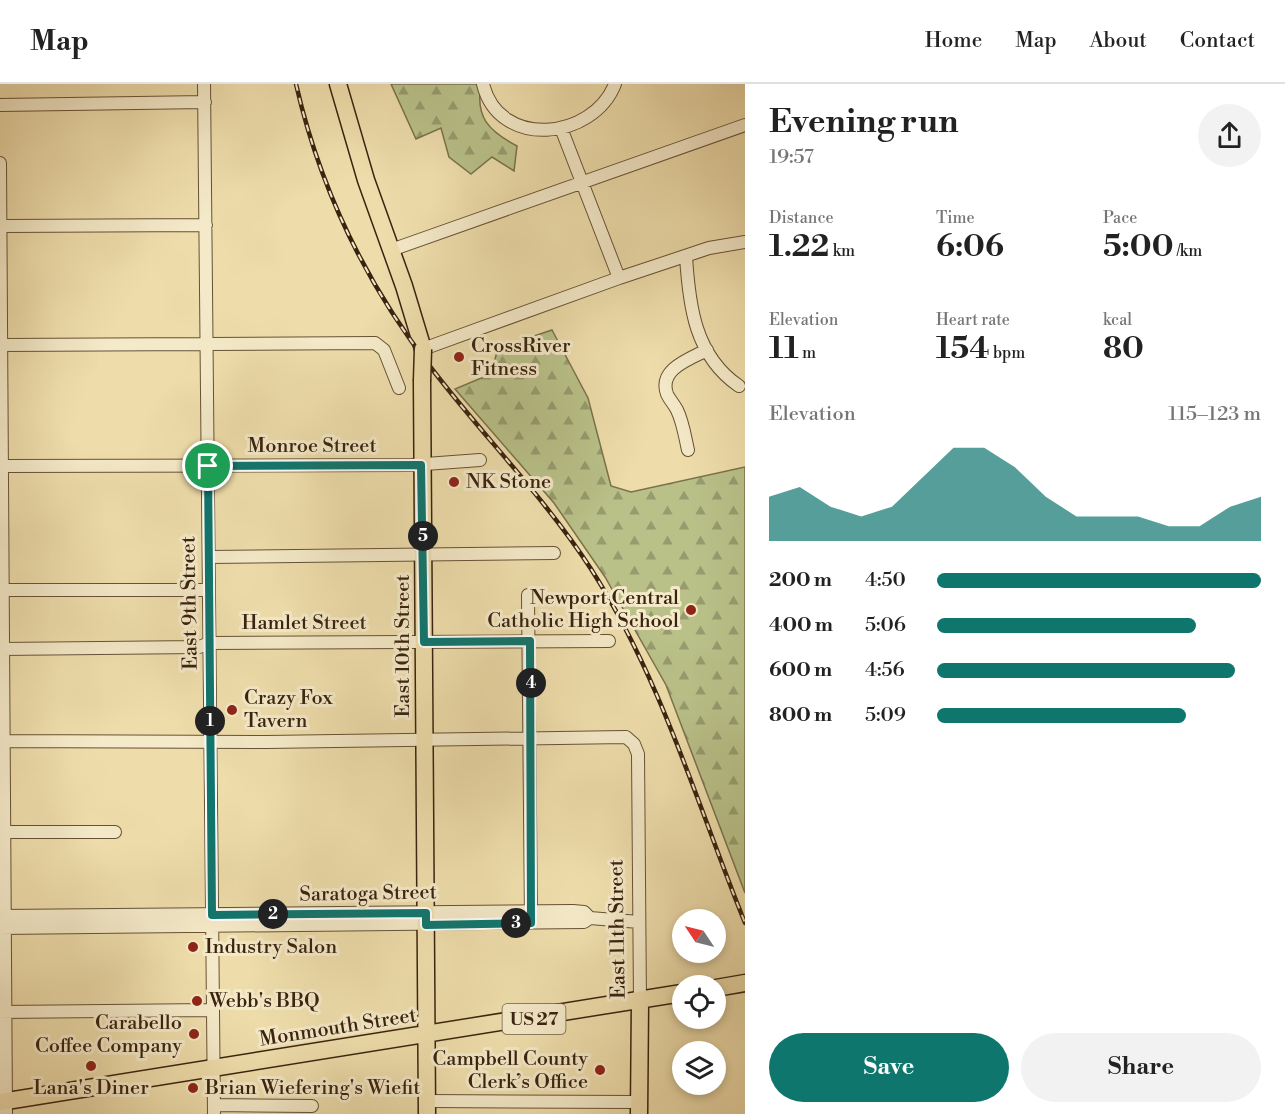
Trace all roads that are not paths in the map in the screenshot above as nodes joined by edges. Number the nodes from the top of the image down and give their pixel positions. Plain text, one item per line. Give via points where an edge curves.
1 (338, 84) edge
2 (483, 84) edge
3 (615, 84) edge
4 (204, 93) edge
5 (0, 105) edge
6 (745, 125) edge
7 (561, 128) junction
8 (0, 163) edge
9 (582, 183) junction
10 (206, 225) junction
11 (0, 226) edge
12 (745, 242) edge
13 (391, 250) junction
14 (686, 256) junction
15 (619, 278) junction
16 (1, 345) edge
17 (207, 345) junction
18 (423, 349) junction
19 (707, 350) junction
20 (739, 386) dead end
21 (399, 388) dead end
22 (688, 450) dead end
23 (480, 460) dead end
24 (421, 465) junction
25 (0, 466) edge
26 (208, 466) junction
27 (554, 553) dead end
28 (423, 554) junction
29 (209, 557) junction
30 (2, 590) edge
31 (209, 590) junction
32 (528, 595) dead end
33 (530, 641) junction
34 (609, 641) dead end
35 (424, 642) junction
36 (210, 643) junction
37 (2, 649) edge
38 (531, 737) junction
39 (424, 738) junction
40 (2, 741) edge
41 (210, 742) junction
42 (2, 832) edge
43 (115, 832) dead end
44 (531, 917) junction
45 (426, 919) junction
46 (212, 921) junction
47 (3, 922) edge
48 (639, 922) junction
49 (745, 983) edge
50 (726, 986) edge
51 (672, 995) edge
52 (640, 1002) junction
53 (212, 1010) junction
54 (2, 1012) edge
55 (427, 1036) junction
56 (214, 1069) junction
57 (4, 1106) edge
58 (312, 1106) dead end
59 (428, 1108) edge
60 (639, 1108) edge
61 (214, 1110) edge

1 - 13 main road, East 10th Street
2 - 7 street via 500,113 518,127 537,131
3 - 7 street via 601,106
4 - 5 street
4 - 10 street, East 9th Street
6 - 9 street
7 - 9 street
8 - 11 street
9 - 13 street
9 - 15 street
10 - 11 street
10 - 17 street, East 9th Street
11 - 16 street
12 - 14 street
13 - 18 main road, East 10th Street
14 - 15 street
14 - 19 street via 688,295
15 - 18 street
16 - 17 street
16 - 25 street
17 - 21 street via 375,343 384,350
17 - 26 street, East 9th Street
18 - 24 main road, East 10th Street, bridge
19 - 20 street via 726,377
19 - 22 street via 675,366 666,384
23 - 24 street, Monroe Street
24 - 26 street, Monroe Street
24 - 28 main road, East 10th Street
25 - 26 street, Monroe Street
25 - 30 street
26 - 29 street, East 9th Street
27 - 28 street
28 - 29 street
28 - 35 main road, East 10th Street
29 - 31 street, East 9th Street
30 - 31 street
30 - 37 street
31 - 36 street, East 9th Street
32 - 33 street
33 - 34 street, Hamlet Street
33 - 35 street, Hamlet Street
33 - 38 street
35 - 36 street, Hamlet Street
35 - 39 main road, East 10th Street
36 - 37 street, Hamlet Street via 199,647
36 - 41 street, East 9th Street
37 - 40 street
38 - 39 street
38 - 44 street
38 - 48 street, East 11th Street via 626,736 634,744 638,754
39 - 41 street
39 - 45 main road, East 10th Street
40 - 41 street
40 - 42 street
41 - 46 street, East 9th Street
42 - 43 street
42 - 47 street
44 - 45 street, Saratoga Street
44 - 48 street, Saratoga Street
45 - 46 street, Saratoga Street
45 - 55 main road, East 10th Street
46 - 47 street, Saratoga Street
46 - 53 street, East 9th Street
47 - 54 street
48 - 52 street, East 11th Street
49 - 50 main road
51 - 52 main road, Monmouth Street / US 27
52 - 55 main road, Monmouth Street / US 27
52 - 60 main road, East 11th Street
53 - 54 street
53 - 56 street, East 9th Street
54 - 57 street
55 - 56 main road, Monmouth Street / US 27
55 - 59 main road, East 10th Street
56 - 57 main road, Monmouth Street / US 27
56 - 61 street, East 9th Street
58 - 61 street
59 - 60 street

